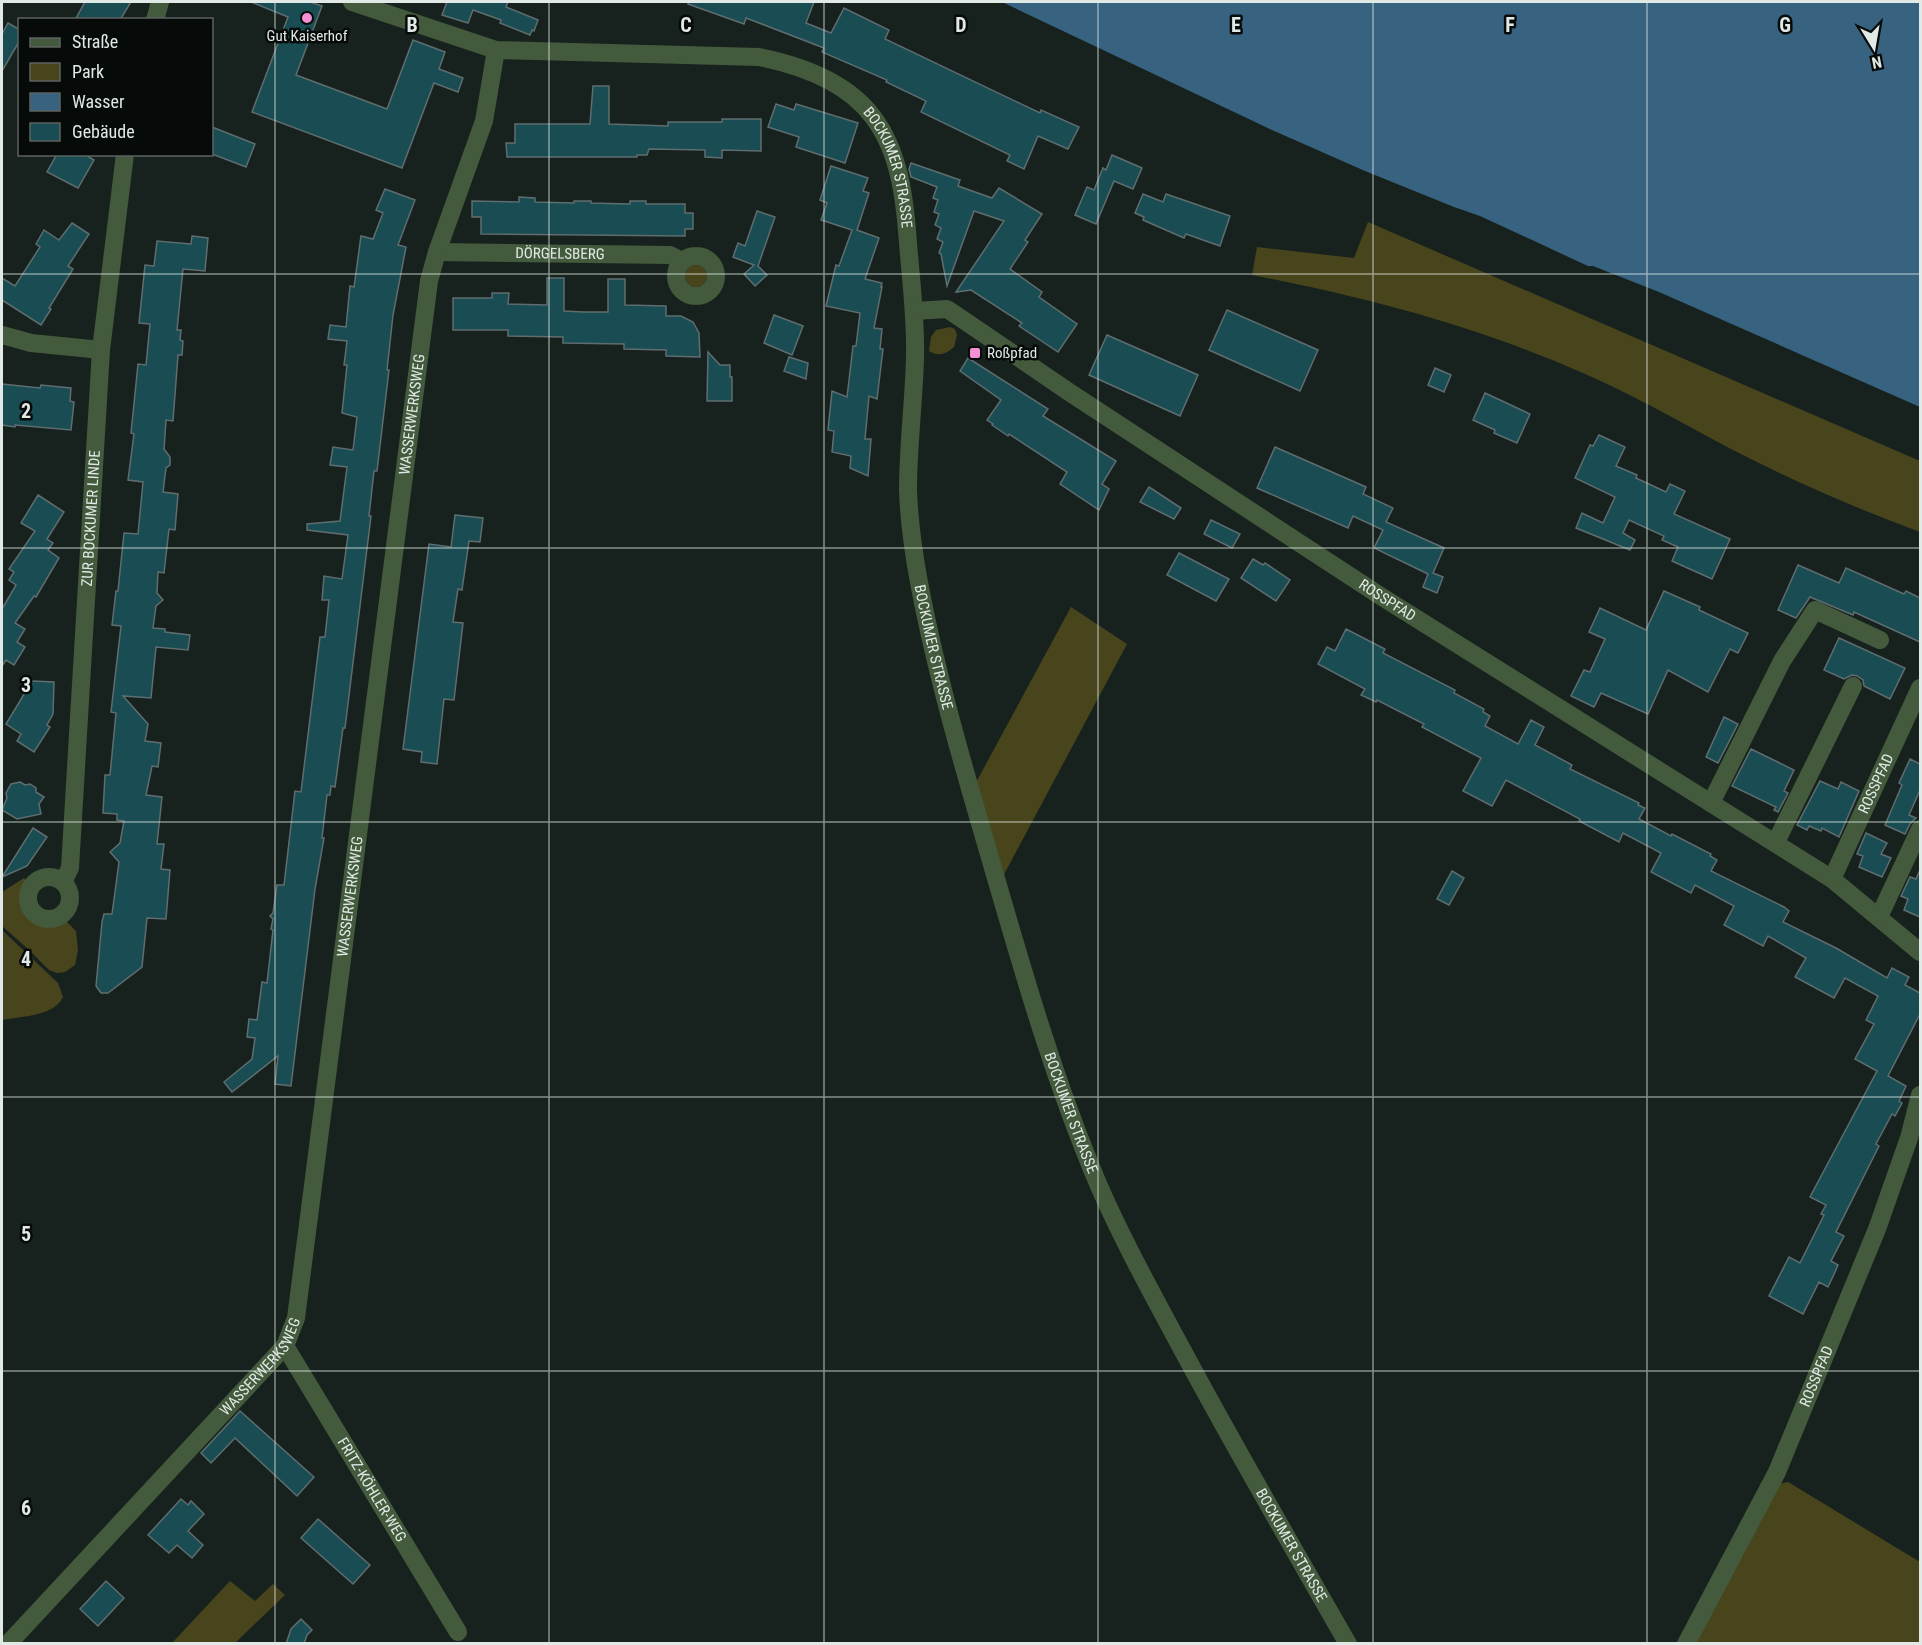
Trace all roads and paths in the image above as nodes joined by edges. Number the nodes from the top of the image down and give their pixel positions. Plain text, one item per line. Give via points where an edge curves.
1 (160, 2) edge
2 (352, 2) edge
3 (156, 18) edge
4 (496, 50) junction
5 (124, 156) edge
6 (437, 252) junction
7 (682, 261) dead end
8 (914, 311) junction
9 (2, 335) edge
10 (101, 350) junction
11 (1880, 640) dead end
12 (1853, 686) dead end
13 (1920, 688) edge
14 (1711, 803) junction
15 (1920, 829) edge
16 (1776, 842) junction
17 (1832, 879) junction
18 (63, 882) dead end
19 (1879, 917) junction
20 (1920, 952) edge
21 (1920, 1095) edge
22 (285, 1346) junction
23 (458, 1632) dead end
24 (8, 1644) edge
25 (1348, 1644) edge
26 (1686, 1644) edge

1 - 3 street
2 - 4 street, BOCKUMER STRASSE
4 - 6 street, WASSERWERKSWEG via 484,121
4 - 8 street, BOCKUMER STRASSE via 759,57 790,63 823,76 873,116 896,164 905,210
5 - 10 street, ZUR BOCKUMER LINDE
6 - 7 street, DÖRGELSBERG via 670,255
6 - 22 street, WASSERWERKSWEG via 426,302 301,1294
8 - 14 street, ROSSPFAD via 947,309 1382,597
8 - 25 street, BOCKUMER STRASSE via 908,493 918,576 934,652 1027,986 1091,1165 1135,1261
9 - 10 street via 31,343
10 - 18 street, ZUR BOCKUMER LINDE via 70,868
11 - 14 street via 1815,610 1782,661
12 - 16 street
13 - 17 street, ROSSPFAD
14 - 16 street, ROSSPFAD
15 - 19 street
16 - 17 street, ROSSPFAD
17 - 19 street, ROSSPFAD
19 - 20 street, ROSSPFAD
21 - 26 street, ROSSPFAD via 1877,1229 1777,1472
22 - 23 street, FRITZ-KÖHLER-WEG
22 - 24 street, WASSERWERKSWEG

